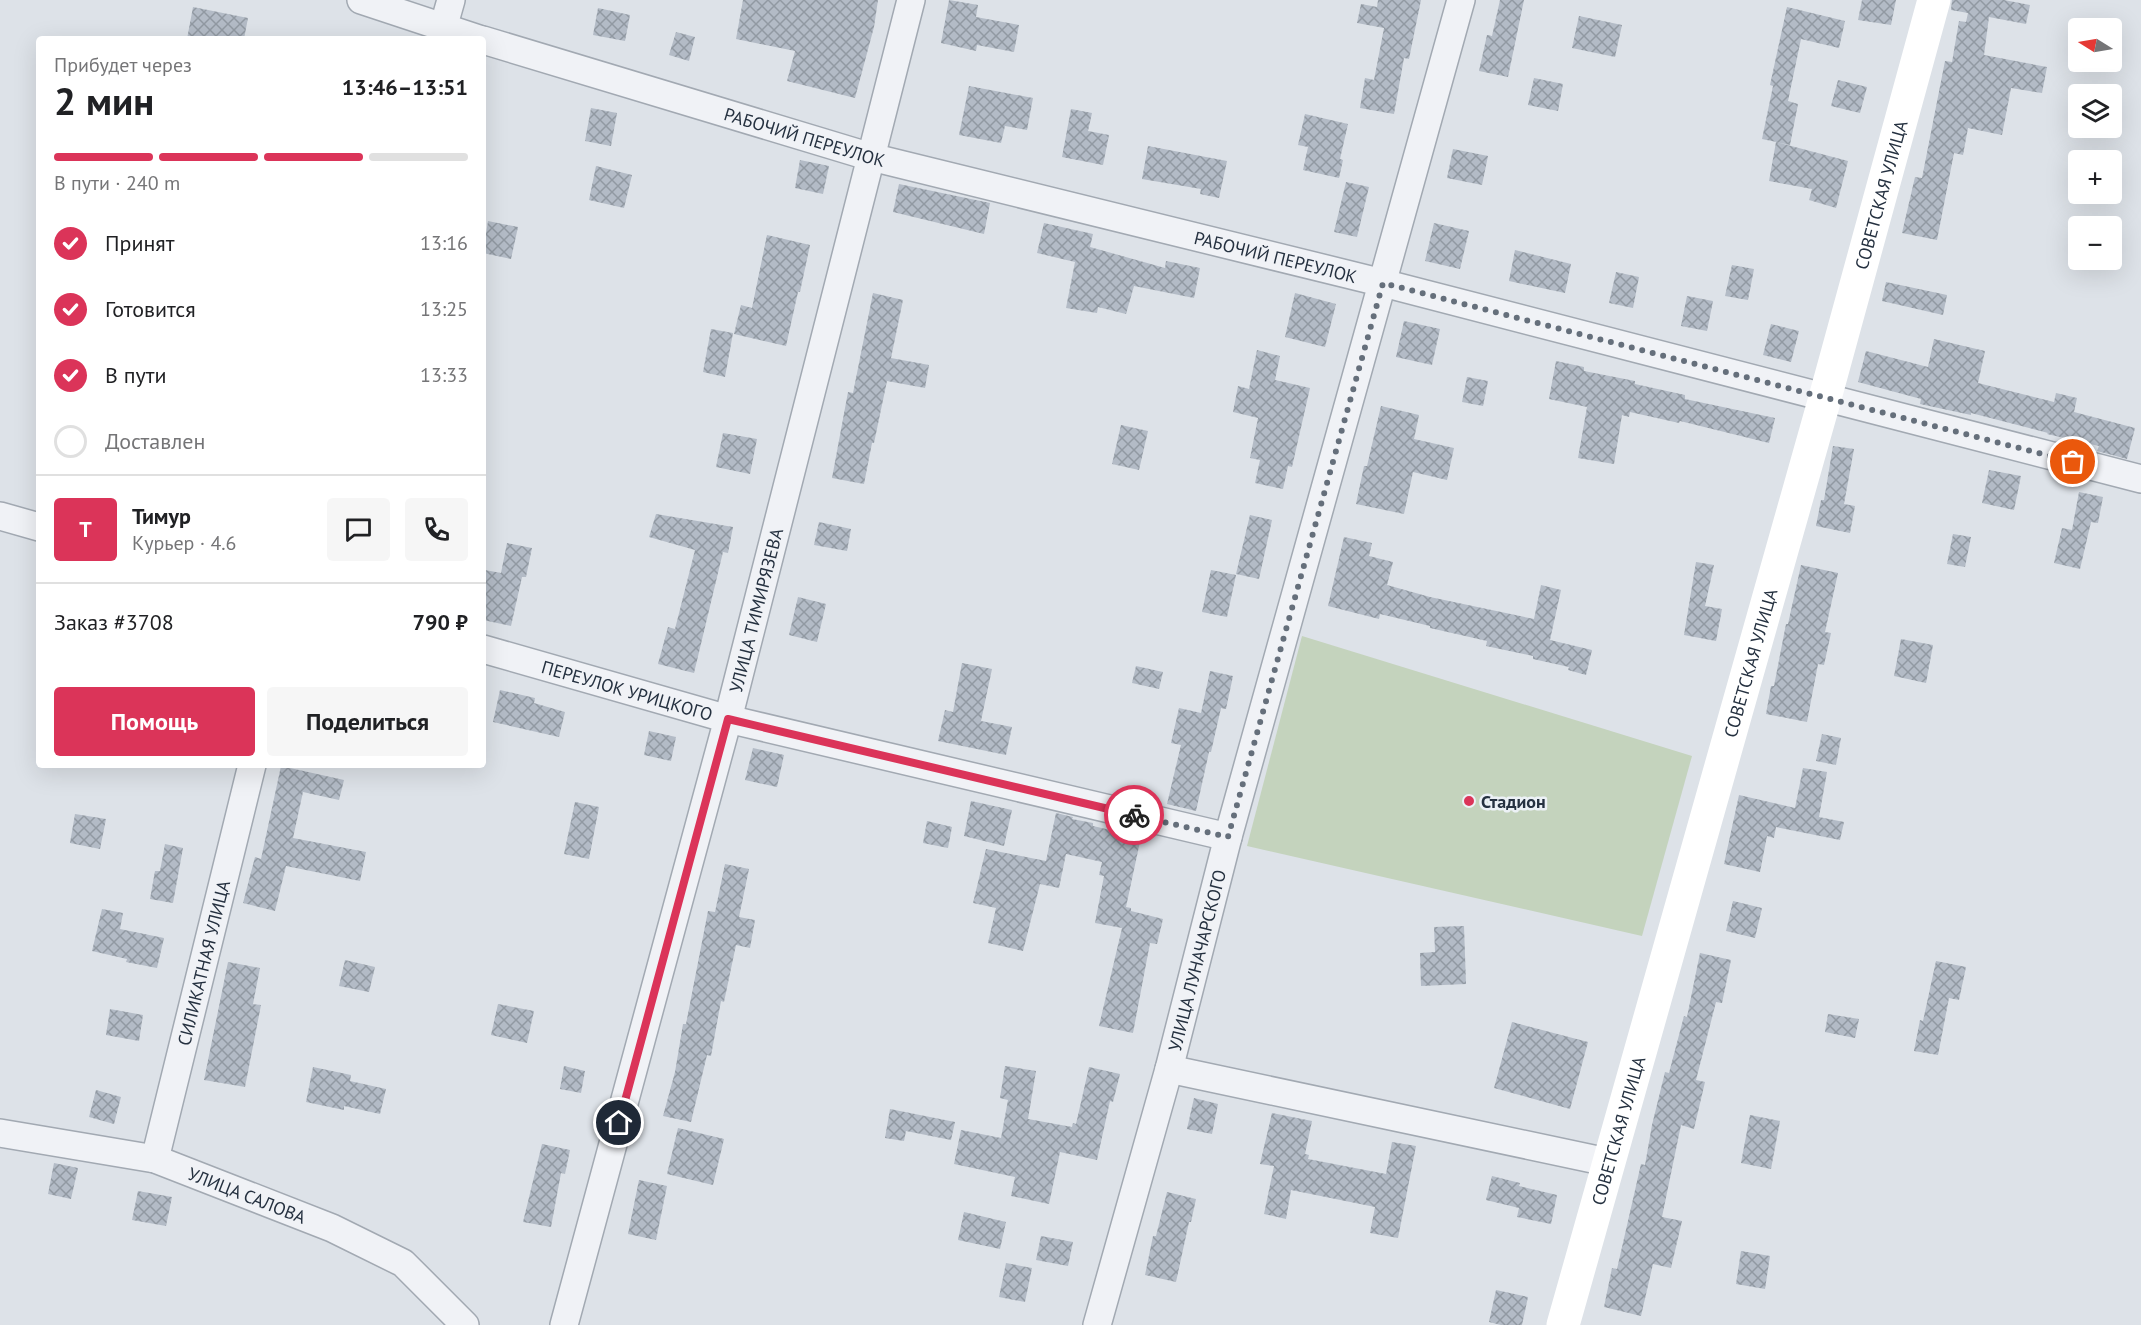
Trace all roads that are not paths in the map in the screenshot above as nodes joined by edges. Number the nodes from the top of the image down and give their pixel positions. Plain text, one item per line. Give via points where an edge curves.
1 (361, 0) edge
2 (451, 0) edge
3 (911, 0) edge
4 (1461, 0) edge
5 (1934, 0) edge
6 (441, 34) edge
7 (486, 42) edge
8 (871, 157) junction
9 (1383, 283) junction
10 (1825, 398) junction
11 (2141, 479) edge
12 (0, 516) edge
13 (36, 526) edge
14 (486, 650) edge
15 (728, 719) junction
16 (251, 768) edge
17 (1228, 837) junction
18 (1169, 1069) junction
19 (0, 1133) edge
20 (155, 1159) junction
21 (1608, 1162) junction
22 (465, 1325) edge
23 (564, 1325) edge
24 (1098, 1325) edge
25 (1563, 1325) edge

1 - 6 street, РАБОЧИЙ ПЕРЕУЛОК
2 - 6 street
3 - 8 street, УЛИЦА ТИМИРЯЗЕВА
4 - 9 street, УЛИЦА ЛУНАЧАРСКОГО
5 - 10 main road, СОВЕТСКАЯ УЛИЦА
7 - 8 street, РАБОЧИЙ ПЕРЕУЛОК
8 - 9 street, РАБОЧИЙ ПЕРЕУЛОК
8 - 15 street, УЛИЦА ТИМИРЯЗЕВА
9 - 10 street, РАБОЧИЙ ПЕРЕУЛОК
9 - 17 street, УЛИЦА ЛУНАЧАРСКОГО
10 - 11 street, РАБОЧИЙ ПЕРЕУЛОК
10 - 21 main road, СОВЕТСКАЯ УЛИЦА
12 - 13 street
14 - 15 street, ПЕРЕУЛОК УРИЦКОГО
15 - 17 street, ПЕРЕУЛОК УРИЦКОГО
15 - 23 street, УЛИЦА ТИМИРЯЗЕВА
16 - 20 street, СИЛИКАТНАЯ УЛИЦА
17 - 18 street, УЛИЦА ЛУНАЧАРСКОГО
18 - 21 street
18 - 24 street, УЛИЦА ЛУНАЧАРСКОГО
19 - 20 street, УЛИЦА САЛОВА
20 - 22 street, УЛИЦА САЛОВА via 332,1228 403,1263
21 - 25 main road, СОВЕТСКАЯ УЛИЦА

